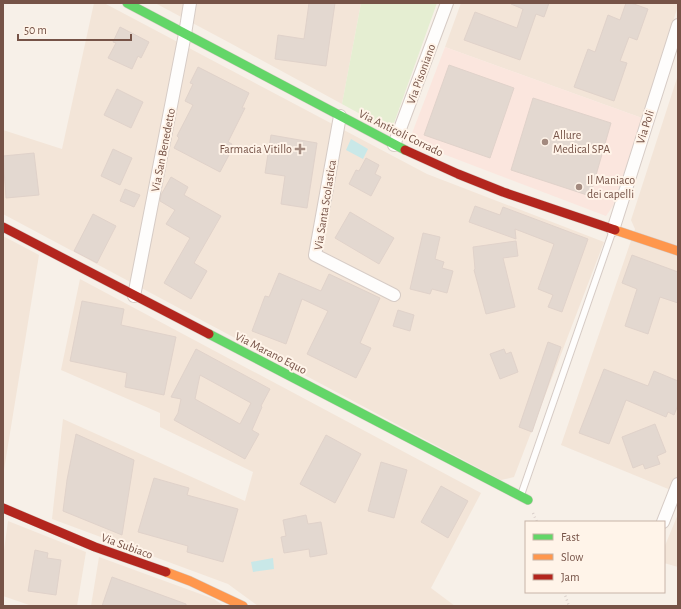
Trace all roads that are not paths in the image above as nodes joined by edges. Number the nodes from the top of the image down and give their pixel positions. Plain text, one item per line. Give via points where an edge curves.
1 (127, 3) edge
2 (190, 3) edge
3 (447, 3) edge
4 (678, 25) edge
5 (185, 34) junction
6 (340, 116) junction
7 (394, 145) junction
8 (3, 227) edge
9 (613, 230) junction
10 (678, 251) edge
11 (394, 295) dead end
12 (134, 296) junction
13 (678, 484) edge
14 (524, 498) joint
15 (3, 508) edge
16 (663, 521) edge
17 (243, 606) edge

1 - 5 street, Via Anticoli Corrado
2 - 5 street, Via San Benedetto
3 - 7 street, Via Pisoniano
4 - 9 street, Via Poli
5 - 6 street, Via Anticoli Corrado
5 - 12 street, Via San Benedetto
6 - 7 street, Via Anticoli Corrado
6 - 11 street, Via Santa Scolastica via 315,255
7 - 9 street, Via Anticoli Corrado via 495,189
8 - 12 street, Via Marano Equo
9 - 10 street, Via Anticoli Corrado
9 - 14 lane
12 - 14 street, Via Marano Equo
13 - 16 street
15 - 17 street, Via Subiaco via 95,547 198,584

